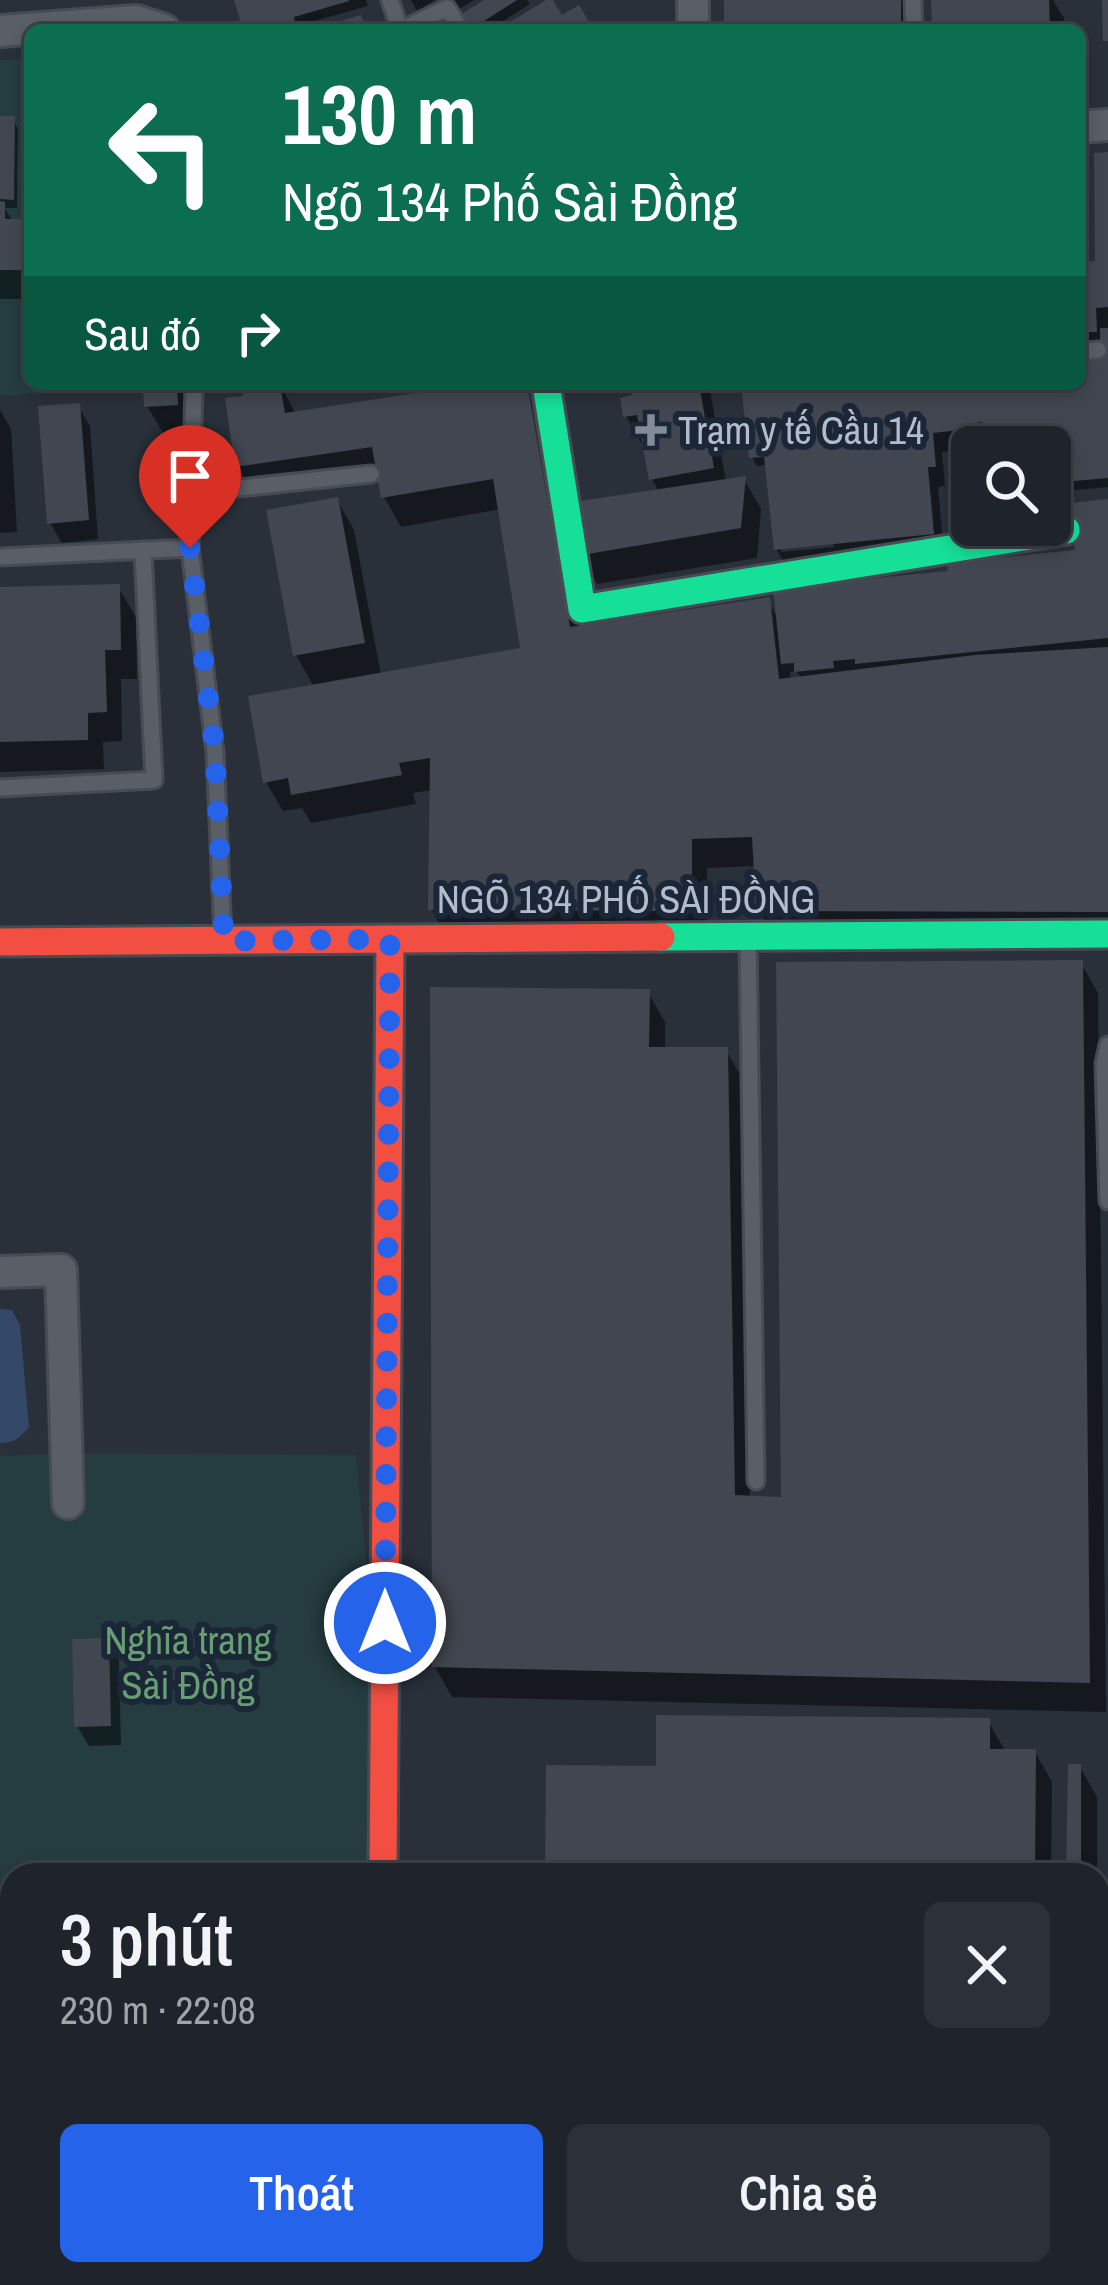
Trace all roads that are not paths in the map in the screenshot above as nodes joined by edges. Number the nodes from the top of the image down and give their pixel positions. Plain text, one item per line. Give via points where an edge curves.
1 (96, 11) edge
2 (146, 17) edge
3 (34, 24) edge
4 (414, 24) edge
5 (457, 24) edge
6 (194, 390) edge
7 (547, 390) edge
8 (371, 474) dead end
9 (192, 493) junction
10 (969, 546) edge
11 (190, 548) junction
12 (143, 550) junction
13 (0, 557) edge
14 (0, 788) edge
15 (1108, 934) edge
16 (748, 937) junction
17 (390, 939) junction
18 (224, 941) junction
19 (0, 942) edge
20 (1108, 1045) edge
21 (1108, 1201) edge
22 (0, 1272) edge
23 (756, 1481) dead end
24 (68, 1503) dead end
25 (383, 1863) edge

1 - 2 street
1 - 3 street
4 - 5 lane via 447,8
6 - 9 lane
7 - 10 street via 582,610
8 - 9 lane
9 - 11 lane
11 - 12 lane
11 - 18 lane via 215,752
12 - 13 lane
12 - 14 lane via 154,780
15 - 16 street, NGÕ 134 PHỐ SÀI ĐỒNG
16 - 17 street, NGÕ 134 PHỐ SÀI ĐỒNG
16 - 23 lane
17 - 18 street, NGÕ 134 PHỐ SÀI ĐỒNG
17 - 25 street
18 - 19 street, NGÕ 134 PHỐ SÀI ĐỒNG
20 - 21 lane
22 - 24 street via 61,1270

